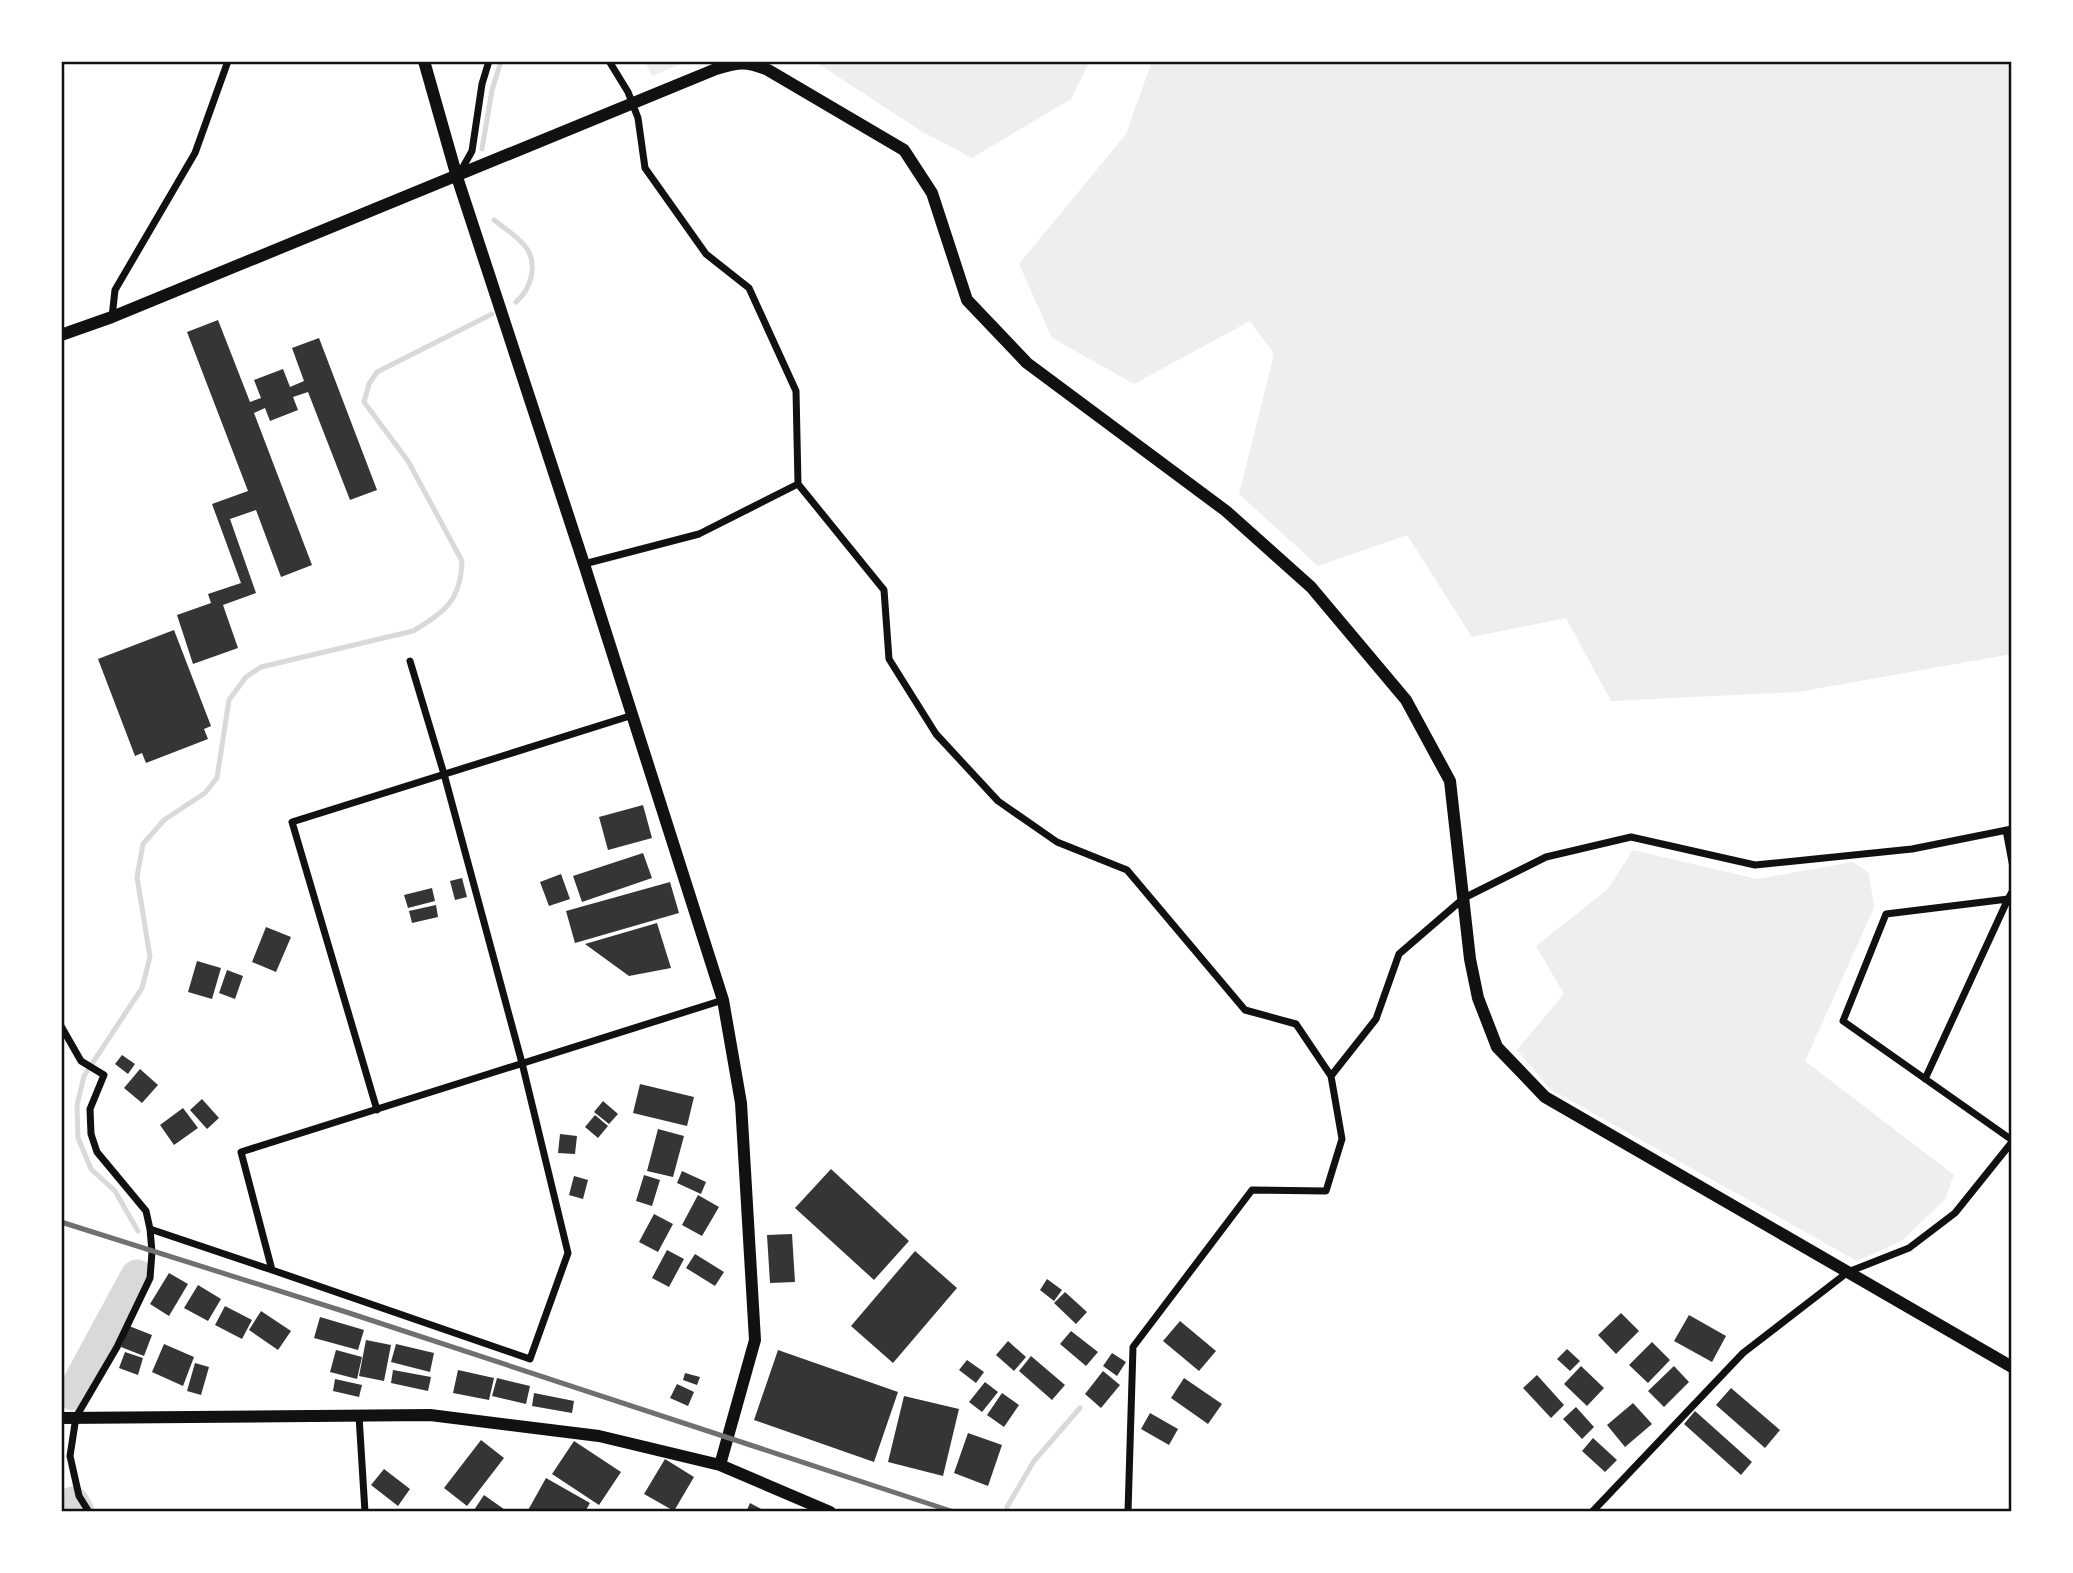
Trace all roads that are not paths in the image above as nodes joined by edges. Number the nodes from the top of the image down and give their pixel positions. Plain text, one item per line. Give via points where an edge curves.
1 (228, 61) edge
2 (424, 61) edge
3 (489, 61) edge
4 (610, 61) edge
5 (457, 177) junction
6 (112, 317) junction
7 (61, 335) edge
8 (798, 484) junction
9 (584, 564) junction
10 (410, 661) dead end
11 (633, 715) junction
12 (444, 774) junction
13 (2009, 829) edge
14 (2012, 862) edge
15 (2010, 896) edge
16 (1464, 898) junction
17 (723, 1000) junction
18 (61, 1026) edge
19 (522, 1063) junction
20 (1331, 1076) junction
21 (1925, 1079) junction
22 (377, 1110) junction
23 (2012, 1141) edge
24 (150, 1230) junction
25 (272, 1270) junction
26 (1848, 1272) junction
27 (2012, 1367) edge
28 (359, 1416) junction
29 (76, 1417) junction
30 (61, 1418) edge
31 (720, 1465) junction
32 (89, 1512) edge
33 (365, 1512) edge
34 (830, 1512) edge
35 (1128, 1512) edge
36 (1592, 1512) edge

1 - 6 street via 195,153 115,290
2 - 5 street
3 - 5 street via 472,151
4 - 8 street via 638,118 645,168 706,254 748,288 796,391
5 - 6 street
5 - 9 street
5 - 16 street via 732,64 750,63 768,70 904,150 932,193 967,300 1027,363 1226,511 1311,587 1406,700 1450,781
6 - 7 street
8 - 9 street via 699,534
8 - 20 street via 884,590 889,659 936,734 998,801 1057,842 1127,870 1245,1010 1296,1024
9 - 11 street
10 - 12 street
11 - 12 street
11 - 17 street
12 - 19 street
12 - 22 street via 292,822
13 - 14 street
13 - 16 street via 1912,849 1755,865 1631,837 1546,857
15 - 21 street
15 - 21 street via 1886,914 1843,1021
16 - 20 street via 1399,954 1376,1019
16 - 26 street via 1478,998 1497,1047 1545,1097
17 - 19 street
17 - 31 street via 741,1103 755,1340
18 - 24 street via 81,1061 104,1075 90,1109 91,1134 97,1152 146,1211
19 - 22 street
19 - 25 street via 568,1253 530,1359
20 - 35 street via 1342,1139 1326,1191 1252,1189 1133,1348
21 - 23 street
22 - 25 street via 241,1152
23 - 26 street via 1955,1213 1909,1248
24 - 25 street
24 - 29 street via 150,1278
26 - 27 street
26 - 36 street via 1743,1353
28 - 29 street
28 - 31 street via 430,1415 599,1436
28 - 33 street
29 - 30 street
29 - 32 street via 70,1456 79,1496
31 - 34 street

